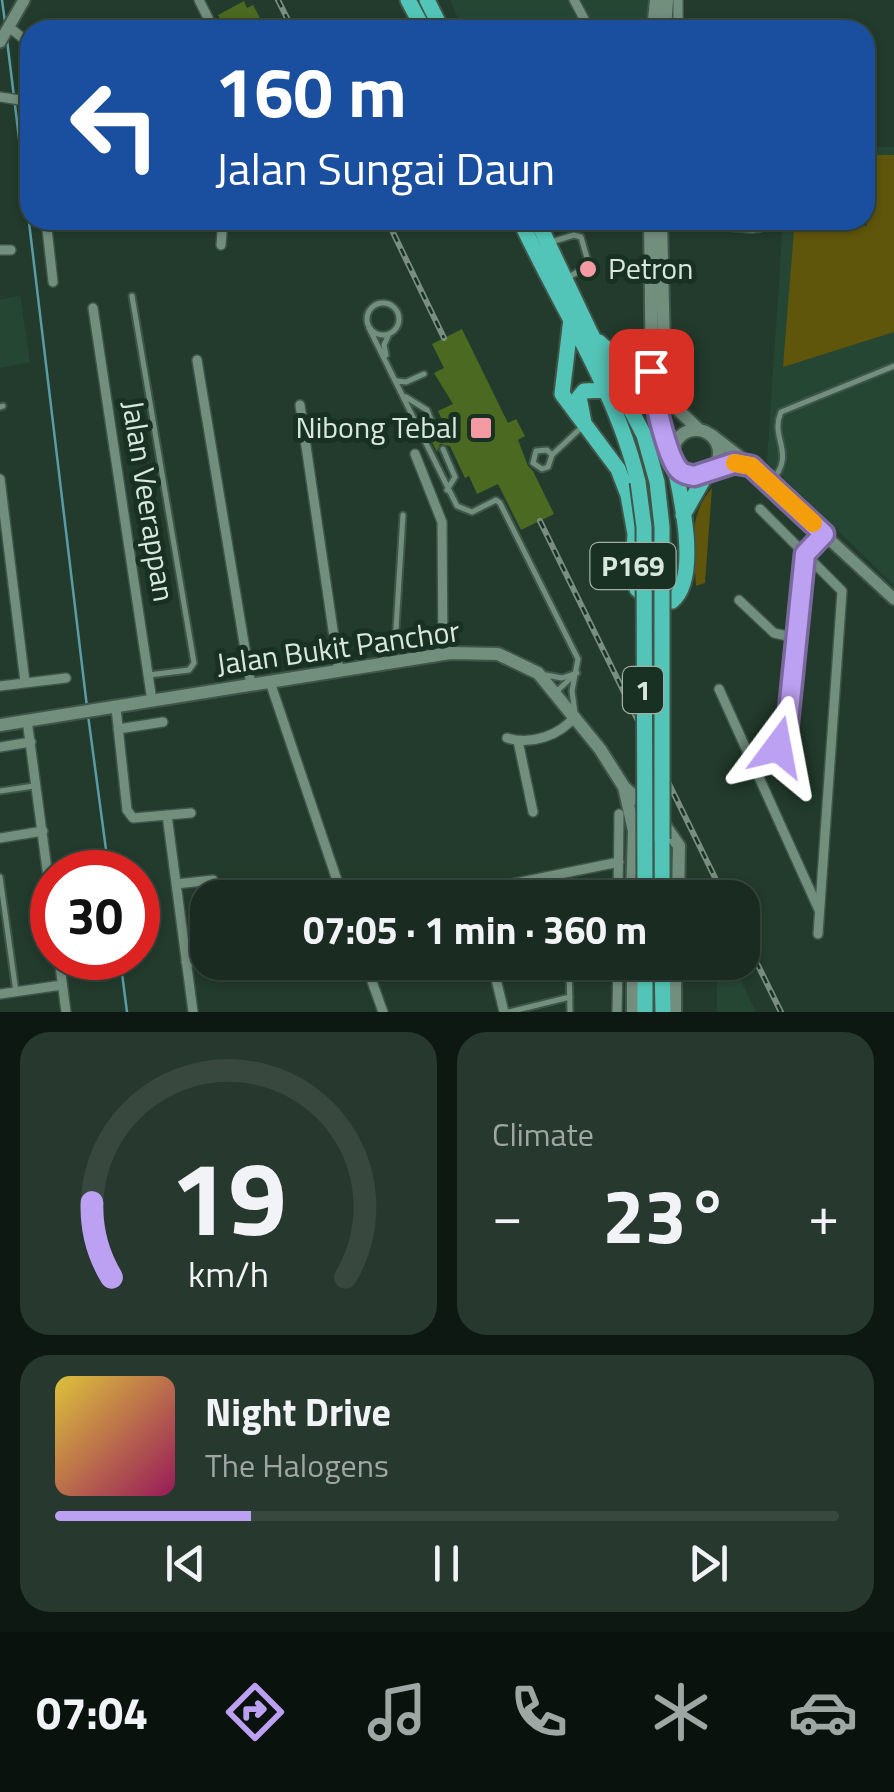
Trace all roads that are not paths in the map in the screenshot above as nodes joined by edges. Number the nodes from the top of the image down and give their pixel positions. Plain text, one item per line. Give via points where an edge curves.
1 (24, 0) edge
2 (9, 27) junction
3 (20, 36) edge
4 (0, 42) edge
5 (47, 230) edge
6 (222, 230) edge
7 (525, 230) edge
8 (543, 230) edge
9 (650, 230) edge
10 (662, 230) edge
11 (548, 243) junction
12 (221, 246) dead end
13 (564, 279) junction
14 (53, 282) dead end
15 (132, 296) dead end
16 (93, 308) dead end
17 (571, 319) junction
18 (369, 328) junction
19 (590, 332) junction
20 (388, 334) junction
21 (650, 349) junction
22 (198, 360) dead end
23 (387, 363) junction
24 (894, 366) edge
25 (651, 371) junction
26 (424, 374) dead end
27 (397, 381) junction
28 (606, 390) junction
29 (403, 396) junction
30 (625, 399) junction
31 (300, 405) dead end
32 (585, 424) junction
33 (698, 429) junction
34 (437, 434) dead end
35 (712, 436) junction
36 (444, 449) dead end
37 (415, 454) dead end
38 (552, 454) junction
39 (672, 456) junction
40 (751, 466) junction
41 (710, 471) junction
42 (0, 480) edge
43 (770, 483) junction
44 (447, 490) junction
45 (760, 509) dead end
46 (684, 514) junction
47 (403, 515) dead end
48 (824, 534) junction
49 (805, 554) junction
50 (894, 599) edge
51 (739, 600) dead end
52 (796, 638) junction
53 (443, 654) junction
54 (382, 664) junction
55 (339, 671) junction
56 (538, 672) junction
57 (577, 673) junction
58 (148, 675) junction
59 (66, 678) dead end
60 (25, 682) junction
61 (270, 682) junction
62 (251, 685) junction
63 (0, 686) edge
64 (719, 690) dead end
65 (556, 692) junction
66 (152, 701) junction
67 (116, 708) junction
68 (575, 716) junction
69 (27, 720) junction
70 (162, 722) dead end
71 (0, 725) edge
72 (118, 729) junction
73 (507, 738) dead end
74 (518, 741) junction
75 (31, 742) junction
76 (0, 747) edge
77 (753, 762) junction
78 (37, 786) junction
79 (624, 787) junction
80 (0, 791) edge
81 (533, 812) dead end
82 (191, 813) dead end
83 (619, 814) dead end
84 (168, 815) junction
85 (661, 820) junction
86 (43, 831) junction
87 (634, 831) junction
88 (0, 838) edge
89 (45, 850) edge
90 (618, 862) junction
91 (0, 878) edge
92 (337, 880) edge
93 (530, 880) edge
94 (618, 880) edge
95 (633, 880) edge
96 (645, 880) edge
97 (662, 880) edge
98 (678, 880) edge
99 (190, 882) edge
100 (176, 884) junction
101 (820, 912) junction
102 (818, 934) dead end
103 (190, 961) edge
104 (186, 962) junction
105 (61, 980) edge
106 (371, 980) edge
107 (497, 980) edge
108 (570, 980) edge
109 (618, 980) edge
110 (633, 980) edge
111 (645, 980) edge
112 (662, 980) edge
113 (675, 980) edge
114 (62, 985) junction
115 (16, 992) junction
116 (0, 994) edge
117 (570, 997) junction
118 (66, 1012) edge
119 (192, 1012) edge
120 (383, 1012) edge
121 (507, 1012) edge
122 (570, 1012) edge
123 (617, 1012) edge
124 (633, 1012) edge
125 (645, 1012) edge
126 (663, 1012) edge
127 (674, 1012) edge

1 - 2 street
2 - 3 street
2 - 4 street
5 - 14 street
6 - 12 street
7 - 17 highway, 1
8 - 11 highway, 1
9 - 21 main road, P169
10 - 33 main road via 665,392
11 - 13 highway, 1
11 - 13 lane via 581,237 589,264
13 - 19 highway, 1
15 - 58 lane via 194,663 192,670
16 - 58 street, Jalan Veerappan
17 - 28 highway, 1
17 - 32 highway, P169 via 560,386
18 - 20 lane
18 - 20 lane via 370,309 389,304 399,316
18 - 23 lane
19 - 21 highway via 615,355
19 - 30 highway, 1
20 - 23 lane
21 - 25 main road, P169
22 - 62 street
23 - 27 lane
24 - 43 lane via 781,412 785,455
25 - 30 highway via 642,362 628,366
25 - 39 main road, P169
26 - 27 lane
27 - 29 lane
28 - 32 highway via 579,397
28 - 96 highway, 1, bridge via 629,442 644,527
29 - 34 lane via 426,410
29 - 44 lane
30 - 97 highway, 1, bridge via 644,436 662,527
31 - 55 street
32 - 38 lane
32 - 46 highway, P169 via 628,495 634,581 650,602 672,600 684,584
33 - 35 main road
33 - 39 main road via 677,438
35 - 40 street
35 - 41 main road via 719,456
36 - 44 lane via 455,477
37 - 53 street via 442,522
38 - 38 lane via 548,467 533,464 536,451
39 - 41 main road via 686,474
39 - 46 highway, P169
40 - 41 street via 734,463
40 - 43 street
41 - 46 highway
42 - 60 street
43 - 48 street
44 - 57 lane via 465,512 500,502 573,647
45 - 49 street
47 - 54 lane via 395,645 382,655
48 - 49 street
48 - 50 street
49 - 52 street
49 - 101 street via 842,591
51 - 52 street via 774,633
52 - 77 street via 787,731 778,747
53 - 54 main road, Jalan Bukit Panchor
53 - 56 main road, Jalan Bukit Panchor via 498,654
54 - 55 main road, Jalan Bukit Panchor
55 - 61 main road, Jalan Bukit Panchor
56 - 57 lane via 562,678
56 - 65 main road, Jalan Bukit Panchor
57 - 65 lane
57 - 68 lane
58 - 66 street, Jalan Veerappan
59 - 60 street
60 - 63 street
61 - 62 main road, Jalan Bukit Panchor
61 - 92 street
62 - 66 main road, Jalan Bukit Panchor
64 - 77 street
65 - 68 main road, Jalan Bukit Panchor
66 - 67 main road, Jalan Bukit Panchor
67 - 69 main road, Jalan Bukit Panchor
67 - 72 street
68 - 74 street via 557,734
68 - 79 main road, Jalan Bukit Panchor
69 - 71 main road, Jalan Bukit Panchor
69 - 75 street
70 - 72 street
72 - 84 street via 127,810 133,818
73 - 74 street
74 - 81 street
75 - 76 street
75 - 78 street
77 - 101 street
78 - 80 lane
78 - 86 street
79 - 85 main road, Jalan Bukit Panchor
79 - 87 main road, Jalan Bukit Panchor
82 - 84 street
83 - 90 street
84 - 100 street
85 - 87 main road
85 - 98 main road, Jalan Bukit Panchor via 679,846
86 - 88 street
86 - 89 street
87 - 95 main road, Jalan Bukit Panchor
90 - 93 street
90 - 94 street
91 - 115 lane
99 - 100 street
100 - 104 street
101 - 102 street
103 - 104 street
104 - 119 street
105 - 114 street
106 - 120 street
107 - 121 street
108 - 117 lane
109 - 123 street
110 - 124 main road
111 - 125 highway
112 - 126 highway
113 - 127 main road
114 - 115 street
114 - 118 street
115 - 116 street
117 - 121 lane
117 - 122 lane

